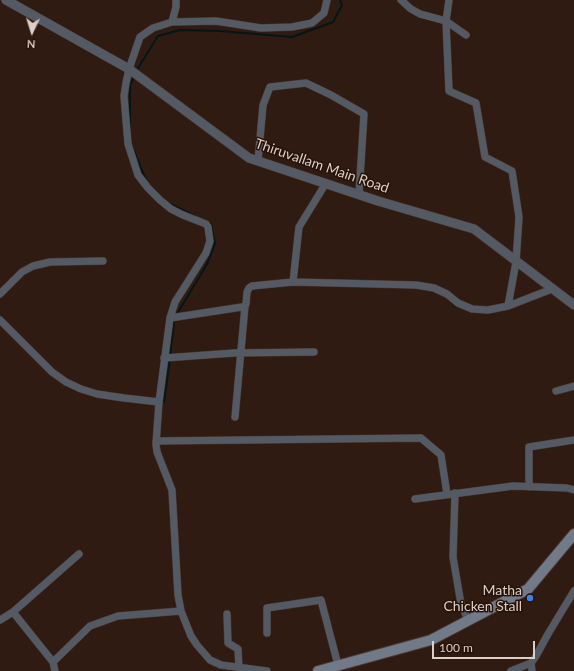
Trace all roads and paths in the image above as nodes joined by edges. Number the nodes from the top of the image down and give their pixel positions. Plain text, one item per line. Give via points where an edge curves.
1 (6, 0) edge
2 (176, 0) edge
3 (327, 0) edge
4 (401, 0) edge
5 (448, 0) edge
6 (446, 21) junction
7 (172, 22) junction
8 (466, 35) dead end
9 (129, 69) junction
10 (258, 161) junction
11 (326, 183) junction
12 (359, 194) junction
13 (103, 261) dead end
14 (516, 262) junction
15 (292, 282) junction
16 (552, 289) junction
17 (0, 294) edge
18 (574, 305) edge
19 (245, 306) junction
20 (508, 306) junction
21 (170, 318) junction
22 (0, 320) edge
23 (314, 352) dead end
24 (241, 353) junction
25 (164, 358) junction
26 (574, 386) edge
27 (556, 391) dead end
28 (159, 402) junction
29 (235, 416) dead end
30 (574, 440) edge
31 (156, 441) junction
32 (529, 487) junction
33 (574, 490) edge
34 (455, 493) junction
35 (447, 494) junction
36 (415, 499) dead end
37 (574, 534) edge
38 (78, 554) dead end
39 (574, 591) edge
40 (181, 611) junction
41 (13, 612) junction
42 (227, 614) dead end
43 (0, 620) edge
44 (468, 620) junction
45 (267, 633) dead end
46 (53, 662) junction
47 (531, 662) junction
48 (338, 665) junction
49 (239, 668) junction
50 (55, 671) edge
51 (267, 671) edge
52 (318, 671) edge
53 (511, 671) edge
54 (532, 671) edge

1 - 9 street, Thiruvallam Main Road
2 - 7 street
3 - 7 street via 324,14 312,23 292,27 261,28 216,21
4 - 6 street via 420,14
5 - 6 street
6 - 8 street
6 - 14 street via 449,91 476,102 485,157 512,171 519,217
7 - 9 street via 153,28 140,37
9 - 10 street, Thiruvallam Main Road via 249,158
9 - 21 street via 124,96 126,121 128,144 138,175 156,196 172,209 208,227 210,240 206,253 175,302
10 - 11 street, Thiruvallam Main Road
10 - 12 street via 263,105 270,87 306,83 364,114
11 - 12 street, Thiruvallam Main Road
11 - 15 street via 299,227
12 - 14 street, Thiruvallam Main Road via 474,229
13 - 17 street via 50,262 33,266 22,272
14 - 16 street, Thiruvallam Main Road
14 - 20 street
15 - 19 street via 252,286 247,292
15 - 20 street via 416,285 434,288 472,309 488,310
16 - 18 street, Thiruvallam Main Road
16 - 20 street
19 - 21 street
19 - 24 street
21 - 25 street
22 - 28 street via 52,372 66,382 97,394
23 - 24 street
24 - 25 street
24 - 29 street
25 - 28 street
26 - 27 street
28 - 31 street
30 - 32 street via 529,447
31 - 35 street via 421,438 441,455
31 - 40 street via 172,490
32 - 33 street
32 - 34 street via 513,486
34 - 35 street
34 - 44 street via 453,557 461,604
35 - 36 street
37 - 44 main road via 528,589
38 - 41 street
39 - 47 street
40 - 46 street via 118,616 90,626
40 - 49 street via 191,636 210,660
41 - 43 street
41 - 46 street
42 - 49 street via 228,643 238,649
44 - 48 main road via 431,640
45 - 48 street via 267,608 321,600
46 - 50 street
47 - 53 street
47 - 54 street
48 - 52 main road
49 - 51 street

